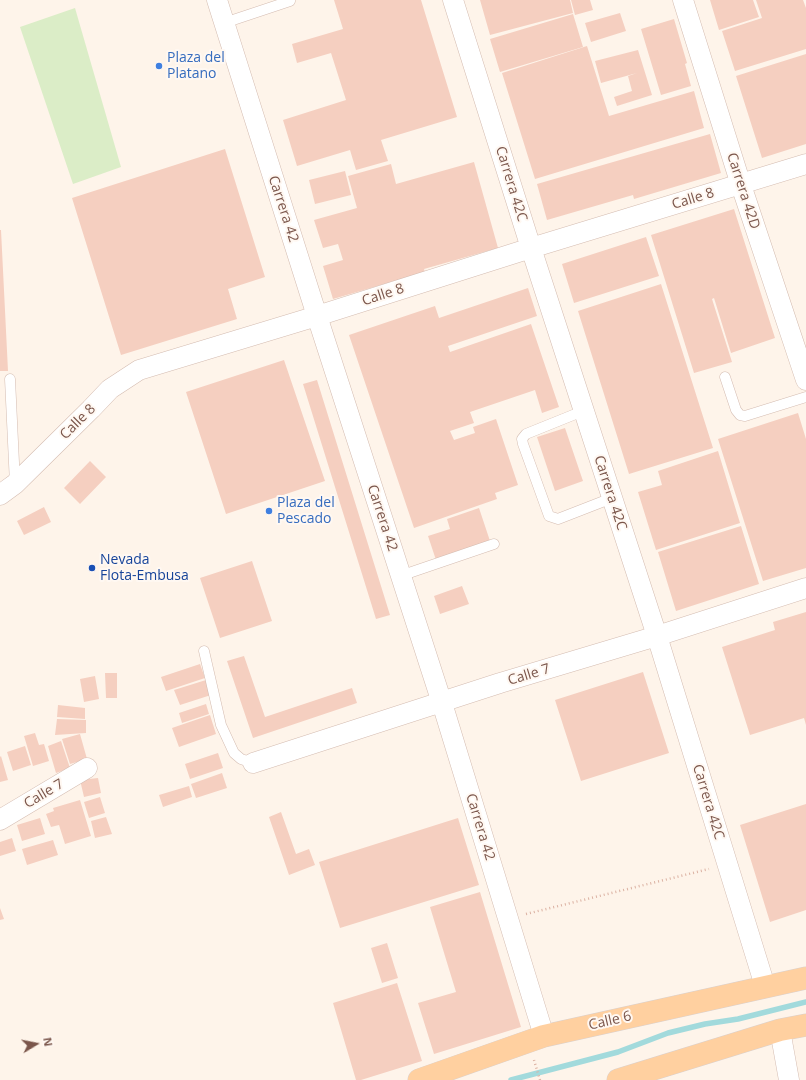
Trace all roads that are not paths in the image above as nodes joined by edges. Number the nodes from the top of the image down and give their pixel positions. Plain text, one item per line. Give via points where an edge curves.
1 (216, 0) edge
2 (453, 0) edge
3 (683, 0) edge
4 (290, 1) dead end
5 (224, 23) junction
6 (806, 164) edge
7 (740, 184) junction
8 (530, 248) junction
9 (317, 316) junction
10 (725, 377) dead end
11 (10, 379) dead end
12 (806, 380) edge
13 (806, 397) edge
14 (583, 411) junction
15 (7, 489) edge
16 (612, 498) junction
17 (494, 544) dead end
18 (400, 576) junction
19 (806, 588) edge
20 (657, 636) junction
21 (204, 650) dead end
22 (442, 703) junction
23 (253, 764) joint
24 (87, 768) dead end
25 (0, 820) edge
26 (806, 978) edge
27 (765, 986) junction
28 (806, 1025) edge
29 (780, 1030) junction
30 (544, 1036) junction
31 (419, 1080) edge
32 (618, 1080) edge
33 (789, 1080) edge

1 - 5 street, Carrera 42
2 - 8 street, Carrera 42C
3 - 7 street, Carrera 42D
4 - 5 lane
5 - 9 street, Carrera 42
6 - 7 street, Calle 8
7 - 8 street, Calle 8
7 - 12 street, Carrera 42D
8 - 9 street, Calle 8
8 - 14 street, Carrera 42C
9 - 15 street, Calle 8 via 139,370 110,389
9 - 18 street, Carrera 42
10 - 13 lane via 740,415 745,416
11 - 15 lane
14 - 16 street, Carrera 42C
14 - 16 lane via 526,434 522,438 523,444 549,516 558,519
16 - 20 street, Carrera 42C
17 - 18 lane
18 - 22 street, Carrera 42
19 - 20 street, Calle 7
20 - 22 street, Calle 7
20 - 27 street, Carrera 42C
21 - 23 lane via 221,725 234,753
22 - 23 street, Calle 7
22 - 30 street, Carrera 42
24 - 25 street, Calle 7
26 - 27 main road, Calle 6
27 - 30 main road, Calle 6
28 - 29 main road
29 - 32 main road
29 - 33 street
30 - 31 main road, Calle 6

